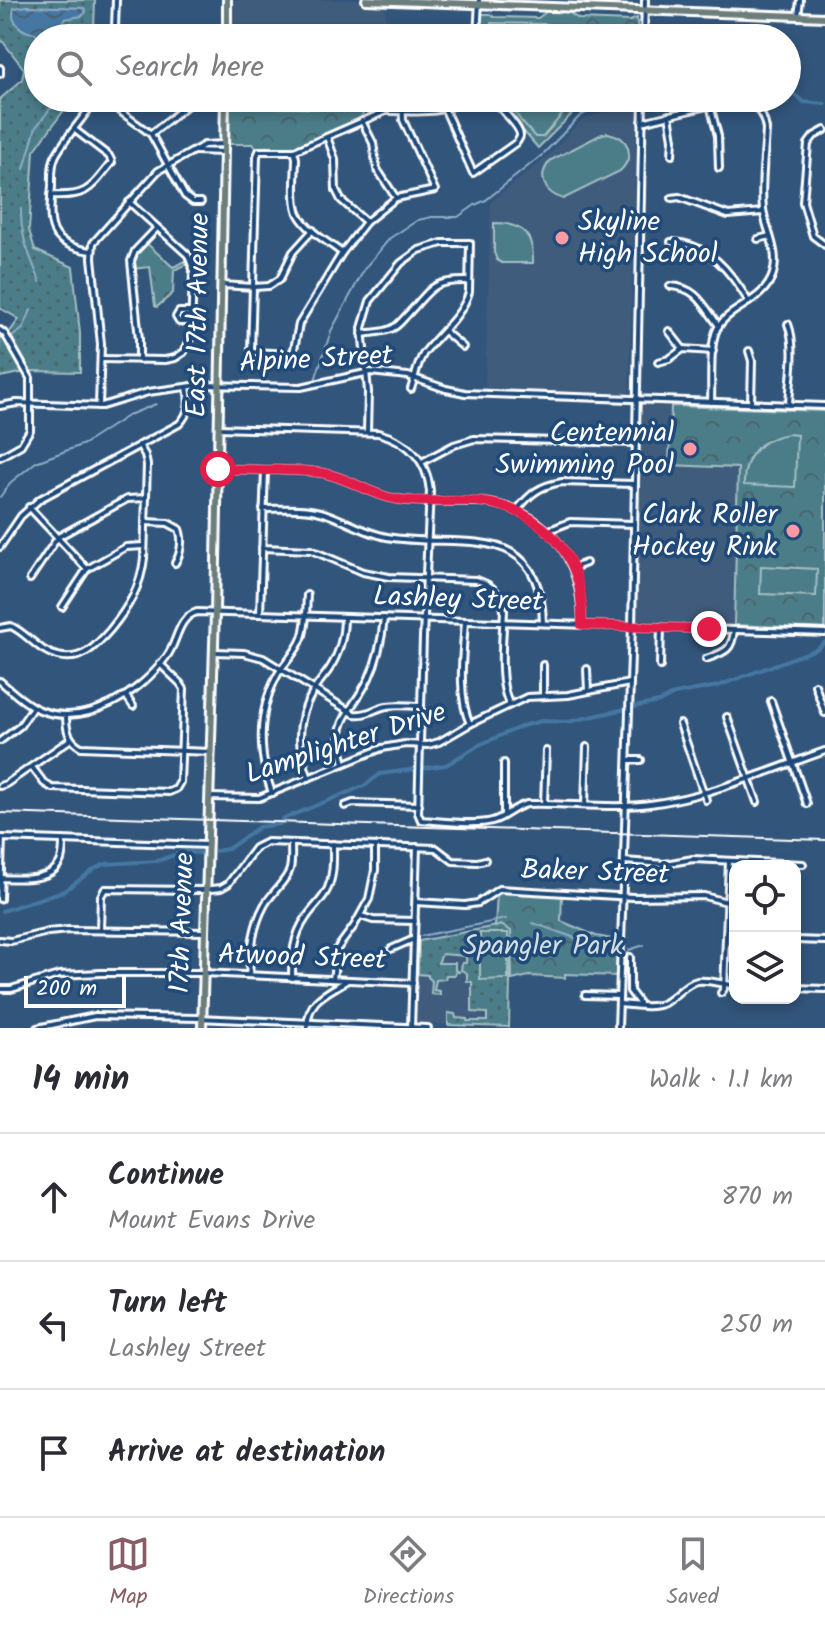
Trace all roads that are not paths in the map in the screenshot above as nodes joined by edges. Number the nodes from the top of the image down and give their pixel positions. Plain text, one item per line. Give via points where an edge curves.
1 (116, 0) edge
2 (227, 0) edge
3 (366, 0) edge
4 (645, 0) edge
5 (800, 0) edge
6 (478, 2) edge
7 (645, 10) junction
8 (798, 16) junction
9 (825, 17) edge
10 (115, 24) edge
11 (227, 24) edge
12 (477, 24) edge
13 (644, 24) edge
14 (0, 68) edge
15 (0, 74) edge
16 (89, 112) edge
17 (120, 112) edge
18 (179, 112) edge
19 (225, 112) edge
20 (384, 112) edge
21 (402, 112) edge
22 (446, 112) edge
23 (503, 112) edge
24 (642, 112) edge
25 (681, 112) edge
26 (712, 112) edge
27 (763, 112) edge
28 (669, 115) junction
29 (362, 121) junction
30 (642, 122) junction
31 (74, 130) junction
32 (825, 130) edge
33 (151, 134) junction
34 (327, 137) junction
35 (224, 144) junction
36 (194, 151) junction
37 (294, 151) junction
38 (224, 152) junction
39 (672, 155) dead end
40 (168, 165) junction
41 (719, 168) dead end
42 (51, 195) junction
43 (396, 198) junction
44 (672, 198) dead end
45 (129, 202) junction
46 (201, 202) dead end
47 (763, 212) junction
48 (366, 222) junction
49 (157, 227) junction
50 (313, 230) junction
51 (770, 236) junction
52 (758, 239) dead end
53 (671, 242) dead end
54 (825, 245) edge
55 (91, 251) junction
56 (342, 253) junction
57 (469, 281) junction
58 (222, 285) junction
59 (670, 286) dead end
60 (254, 287) junction
61 (749, 302) junction
62 (192, 312) junction
63 (192, 322) junction
64 (788, 324) dead end
65 (719, 326) junction
66 (0, 330) edge
67 (444, 331) junction
68 (669, 331) dead end
69 (362, 334) junction
70 (463, 347) dead end
71 (683, 349) junction
72 (713, 351) junction
73 (749, 351) dead end
74 (101, 359) junction
75 (139, 360) junction
76 (658, 362) dead end
77 (366, 372) junction
78 (415, 378) junction
79 (220, 385) junction
80 (187, 387) junction
81 (411, 389) dead end
82 (637, 400) junction
83 (711, 402) junction
84 (751, 403) junction
85 (31, 404) junction
86 (789, 405) junction
87 (0, 406) edge
88 (99, 406) junction
89 (825, 406) edge
90 (219, 428) junction
91 (367, 432) junction
92 (636, 443) junction
93 (139, 445) junction
94 (0, 457) edge
95 (422, 462) junction
96 (218, 469) junction
97 (265, 470) junction
98 (635, 484) junction
99 (482, 493) dead end
100 (146, 498) junction
101 (430, 501) junction
102 (481, 502) junction
103 (29, 507) junction
104 (263, 509) junction
105 (516, 511) junction
106 (145, 522) junction
107 (634, 524) junction
108 (547, 531) junction
109 (58, 537) junction
110 (428, 539) junction
111 (144, 546) junction
112 (0, 547) edge
113 (262, 548) junction
114 (175, 563) dead end
115 (586, 563) dead end
116 (573, 568) junction
117 (87, 569) junction
118 (30, 579) dead end
119 (426, 579) junction
120 (307, 595) dead end
121 (62, 607) dead end
122 (215, 612) junction
123 (260, 614) junction
124 (306, 615) junction
125 (344, 617) junction
126 (384, 618) junction
127 (424, 619) junction
128 (465, 621) junction
129 (504, 622) junction
130 (543, 623) junction
131 (582, 625) junction
132 (632, 626) junction
133 (661, 627) junction
134 (0, 628) edge
135 (734, 630) junction
136 (825, 633) edge
137 (214, 652) junction
138 (706, 659) dead end
139 (160, 664) junction
140 (543, 665) dead end
141 (660, 666) dead end
142 (281, 669) junction
143 (587, 669) dead end
144 (630, 683) junction
145 (1, 684) edge
146 (129, 685) dead end
147 (815, 685) dead end
148 (314, 690) junction
149 (133, 691) junction
150 (588, 691) junction
151 (126, 696) junction
152 (543, 696) junction
153 (771, 701) dead end
154 (510, 705) junction
155 (36, 706) junction
156 (133, 706) dead end
157 (421, 706) junction
158 (348, 711) junction
159 (825, 713) edge
160 (66, 715) junction
161 (727, 717) dead end
162 (470, 724) junction
163 (680, 724) dead end
164 (71, 739) junction
165 (0, 741) edge
166 (421, 745) junction
167 (587, 747) dead end
168 (546, 751) dead end
169 (825, 751) edge
170 (182, 752) junction
171 (211, 752) junction
172 (628, 760) junction
173 (641, 760) dead end
174 (793, 762) junction
175 (344, 763) junction
176 (504, 763) dead end
177 (32, 767) junction
178 (749, 777) junction
179 (309, 778) junction
180 (0, 786) edge
181 (272, 793) junction
182 (704, 793) junction
183 (209, 797) junction
184 (706, 800) dead end
185 (757, 802) dead end
186 (544, 803) junction
187 (807, 804) dead end
188 (419, 805) junction
189 (585, 805) junction
190 (345, 806) dead end
191 (626, 806) junction
192 (504, 815) junction
193 (209, 820) joint
194 (2, 838) edge
195 (63, 840) junction
196 (291, 843) junction
197 (333, 844) junction
198 (208, 845) junction
199 (375, 846) junction
200 (417, 847) junction
201 (485, 860) dead end
202 (624, 861) junction
203 (729, 861) joint
204 (1, 878) edge
205 (206, 890) junction
206 (623, 896) junction
207 (0, 897) edge
208 (416, 902) junction
209 (727, 905) junction
210 (361, 916) junction
211 (415, 921) junction
212 (100, 930) junction
213 (205, 932) junction
214 (726, 938) joint
215 (414, 939) junction
216 (0, 940) edge
217 (801, 940) edge
218 (825, 941) edge
219 (391, 949) dead end
220 (630, 957) dead end
221 (204, 973) junction
222 (249, 975) junction
223 (292, 978) junction
224 (333, 979) junction
225 (348, 980) junction
226 (413, 983) junction
227 (724, 985) junction
228 (729, 985) edge
229 (801, 988) edge
230 (0, 989) edge
231 (825, 989) edge
232 (721, 993) dead end
233 (585, 995) dead end
234 (619, 996) junction
235 (619, 1004) junction
236 (641, 1005) junction
237 (202, 1019) junction
238 (256, 1021) junction
239 (307, 1025) edge
240 (37, 1028) edge
241 (202, 1028) edge
242 (255, 1028) edge
243 (411, 1028) edge
244 (428, 1028) edge
245 (618, 1028) edge

1 - 10 street
2 - 11 main road
3 - 6 main road
4 - 7 street
5 - 8 street
6 - 7 main road
6 - 12 street
7 - 8 main road
7 - 13 street
8 - 9 main road
14 - 15 street
16 - 31 street
17 - 33 street
18 - 33 street
19 - 35 main road, East 17th Avenue
20 - 29 street
21 - 43 street via 435,190
22 - 23 street via 473,173 520,137
24 - 30 street
25 - 28 street
26 - 41 street
27 - 47 street
28 - 30 street
28 - 39 street
29 - 34 street
29 - 43 street via 377,169
30 - 82 street
31 - 42 street via 55,158
31 - 42 street via 112,162 84,192
32 - 54 street via 812,133 806,150 803,202 813,236
33 - 40 street
34 - 37 street
34 - 48 street via 335,159 336,190
35 - 36 street
35 - 38 main road, East 17th Avenue
36 - 38 street
36 - 40 street
37 - 50 street via 296,204
37 - 60 street via 259,151 257,156
38 - 58 main road, East 17th Avenue
40 - 45 street
40 - 46 street via 185,196
42 - 55 street via 55,234
43 - 48 street
44 - 47 street via 728,215
45 - 49 street
45 - 55 street via 96,237
47 - 51 street
48 - 56 street
49 - 62 street via 192,262
49 - 75 street via 131,261
50 - 56 street
50 - 60 street via 293,252 280,279
51 - 52 street
51 - 61 street via 773,274
53 - 61 street via 702,250 724,265
55 - 74 street
56 - 60 street via 299,324 293,354 251,352
57 - 67 street via 467,299
57 - 69 street via 439,283 397,326
57 - 69 street via 470,243 419,250 370,301
58 - 60 street
58 - 79 main road, East 17th Avenue
59 - 65 street via 692,291
61 - 65 street
62 - 63 street
62 - 63 street via 176,317
63 - 75 street via 190,343 178,356
64 - 86 street
65 - 72 street
66 - 85 street via 29,373
67 - 70 street
67 - 78 street via 424,353
68 - 71 street
69 - 77 street
71 - 72 street
71 - 76 street
72 - 83 street
73 - 84 street
74 - 75 street
74 - 88 street
77 - 78 street, Alpine Street
77 - 79 street, Alpine Street via 295,387
77 - 91 street
78 - 81 street
78 - 82 street, Alpine Street via 465,393
79 - 80 street, Alpine Street
79 - 90 main road, East 17th Avenue
80 - 88 street, Alpine Street
80 - 93 street via 190,402 179,424
82 - 83 street, Alpine Street
82 - 92 street
83 - 84 street, Alpine Street
84 - 86 street, Alpine Street
85 - 87 street, Alpine Street
85 - 88 street, Alpine Street
85 - 94 street via 25,441
86 - 89 street, Alpine Street
90 - 91 street
90 - 96 main road, East 17th Avenue
91 - 95 street via 401,441
92 - 95 street via 474,439
92 - 98 street
93 - 100 street via 146,459
93 - 103 street
95 - 101 street
96 - 97 street
96 - 122 main road, East 17th Avenue
97 - 101 street via 324,473 390,498
97 - 104 street
98 - 105 street via 552,483 529,495
98 - 107 street
99 - 102 street
100 - 106 street
100 - 109 street via 127,499
101 - 102 street
101 - 110 street
102 - 105 street
103 - 109 street
103 - 112 street
104 - 110 street via 316,511 382,536
104 - 113 street
105 - 108 street
106 - 111 street
106 - 114 street via 179,529
107 - 108 street via 570,522
107 - 132 street
108 - 116 street
109 - 117 street
109 - 118 street
110 - 119 street
110 - 130 street via 485,542 518,558 537,583
111 - 117 street via 126,547
111 - 134 street via 135,593 89,651 60,657 16,628
113 - 119 street via 311,550 376,575
113 - 123 street
115 - 116 street
116 - 131 street via 581,592
117 - 121 street
119 - 127 street
119 - 129 street via 487,584 501,598
120 - 124 street
122 - 123 street, Lashley Street
122 - 137 main road, East 17th Avenue
122 - 139 street, Lashley Street via 186,613
123 - 124 street, Lashley Street
124 - 125 street, Lashley Street
124 - 142 street via 302,639
125 - 126 street, Lashley Street
125 - 148 street via 337,655
126 - 127 street, Lashley Street
126 - 158 street via 375,665
127 - 128 street, Lashley Street
127 - 157 street
128 - 129 street, Lashley Street
128 - 162 street via 462,697
129 - 130 street, Lashley Street
129 - 154 street via 502,683
130 - 131 street, Lashley Street
131 - 132 street, Lashley Street
132 - 133 street, Lashley Street
132 - 144 street
133 - 135 street, Lashley Street
133 - 141 street
135 - 136 street, Lashley Street
135 - 138 street via 730,646
137 - 142 street via 256,655
137 - 171 main road, East 17th Avenue
139 - 149 street, Lashley Street
139 - 170 street via 184,689
140 - 152 street
142 - 148 street
142 - 181 street via 262,725 263,764
143 - 150 street
144 - 150 street, Lamplighter Drive
144 - 172 street
145 - 155 street, Lashley Street
146 - 149 street
147 - 159 street
148 - 158 street
148 - 179 street via 300,727
149 - 151 street, Lashley Street
150 - 152 street, Lamplighter Drive
151 - 156 street
151 - 160 street, Lashley Street via 102,708
152 - 154 street, Lamplighter Drive
153 - 174 street
154 - 162 street, Lamplighter Drive
155 - 160 street, Lashley Street
155 - 165 street
157 - 158 street via 394,705 360,715
157 - 166 street
158 - 175 street via 339,732
160 - 164 street
161 - 178 street
162 - 166 street, Lamplighter Drive via 439,742
163 - 182 street
164 - 170 street via 87,748
164 - 177 street
166 - 175 street, Lamplighter Drive via 394,745
166 - 188 street
167 - 189 street
168 - 186 street
169 - 174 street
170 - 171 street
170 - 177 street via 180,782 172,791 52,788
171 - 183 main road, East 17th Avenue
172 - 173 street
172 - 191 street
174 - 178 street
174 - 187 street
175 - 179 street, Lamplighter Drive
176 - 192 street
177 - 180 street
178 - 182 street
178 - 185 street
179 - 181 street, Lamplighter Drive
181 - 183 street, Lamplighter Drive via 253,799
182 - 184 street
182 - 191 street
183 - 193 main road, East 17th Avenue
186 - 189 street
186 - 192 street via 520,805
188 - 190 street
188 - 192 street via 420,819 485,822
189 - 191 street
191 - 202 street
193 - 198 main road, 17th Avenue
194 - 195 street
194 - 204 street
195 - 198 street
195 - 204 street via 60,863 52,871 25,879
196 - 197 street
196 - 205 street via 259,845 224,887
196 - 222 street via 288,873 257,921
197 - 199 street
197 - 223 street via 330,880 297,935
198 - 205 main road, 17th Avenue
199 - 200 street
199 - 210 street via 372,886
200 - 201 street via 436,848 453,861
200 - 208 street
202 - 203 street
202 - 206 street
203 - 209 street
204 - 207 street
205 - 212 street via 108,888 101,896
205 - 213 main road, 17th Avenue
206 - 208 street, Baker Street via 499,889 478,903
206 - 209 street, Baker Street via 704,896
206 - 234 street
208 - 211 street
209 - 214 street
210 - 211 street
210 - 224 street via 337,949
211 - 215 street
212 - 213 street
212 - 216 street
213 - 221 main road, 17th Avenue
214 - 227 street
215 - 219 street
215 - 226 street
217 - 218 street
220 - 236 street via 630,991
221 - 222 street, Atwood Street
221 - 230 street, Atwood Street via 68,974
221 - 237 main road, 17th Avenue
222 - 223 street, Atwood Street
223 - 224 street, Atwood Street
224 - 225 street, Atwood Street
225 - 226 street, Atwood Street
225 - 239 street via 312,1005
226 - 243 street
227 - 228 street
227 - 232 street
227 - 236 street via 698,981 663,1004
229 - 231 street
233 - 234 street
234 - 235 street
235 - 236 street
235 - 245 street
237 - 238 street
237 - 240 street via 95,1016
237 - 241 main road, 17th Avenue
238 - 239 street
238 - 242 street
239 - 243 street
243 - 244 street

